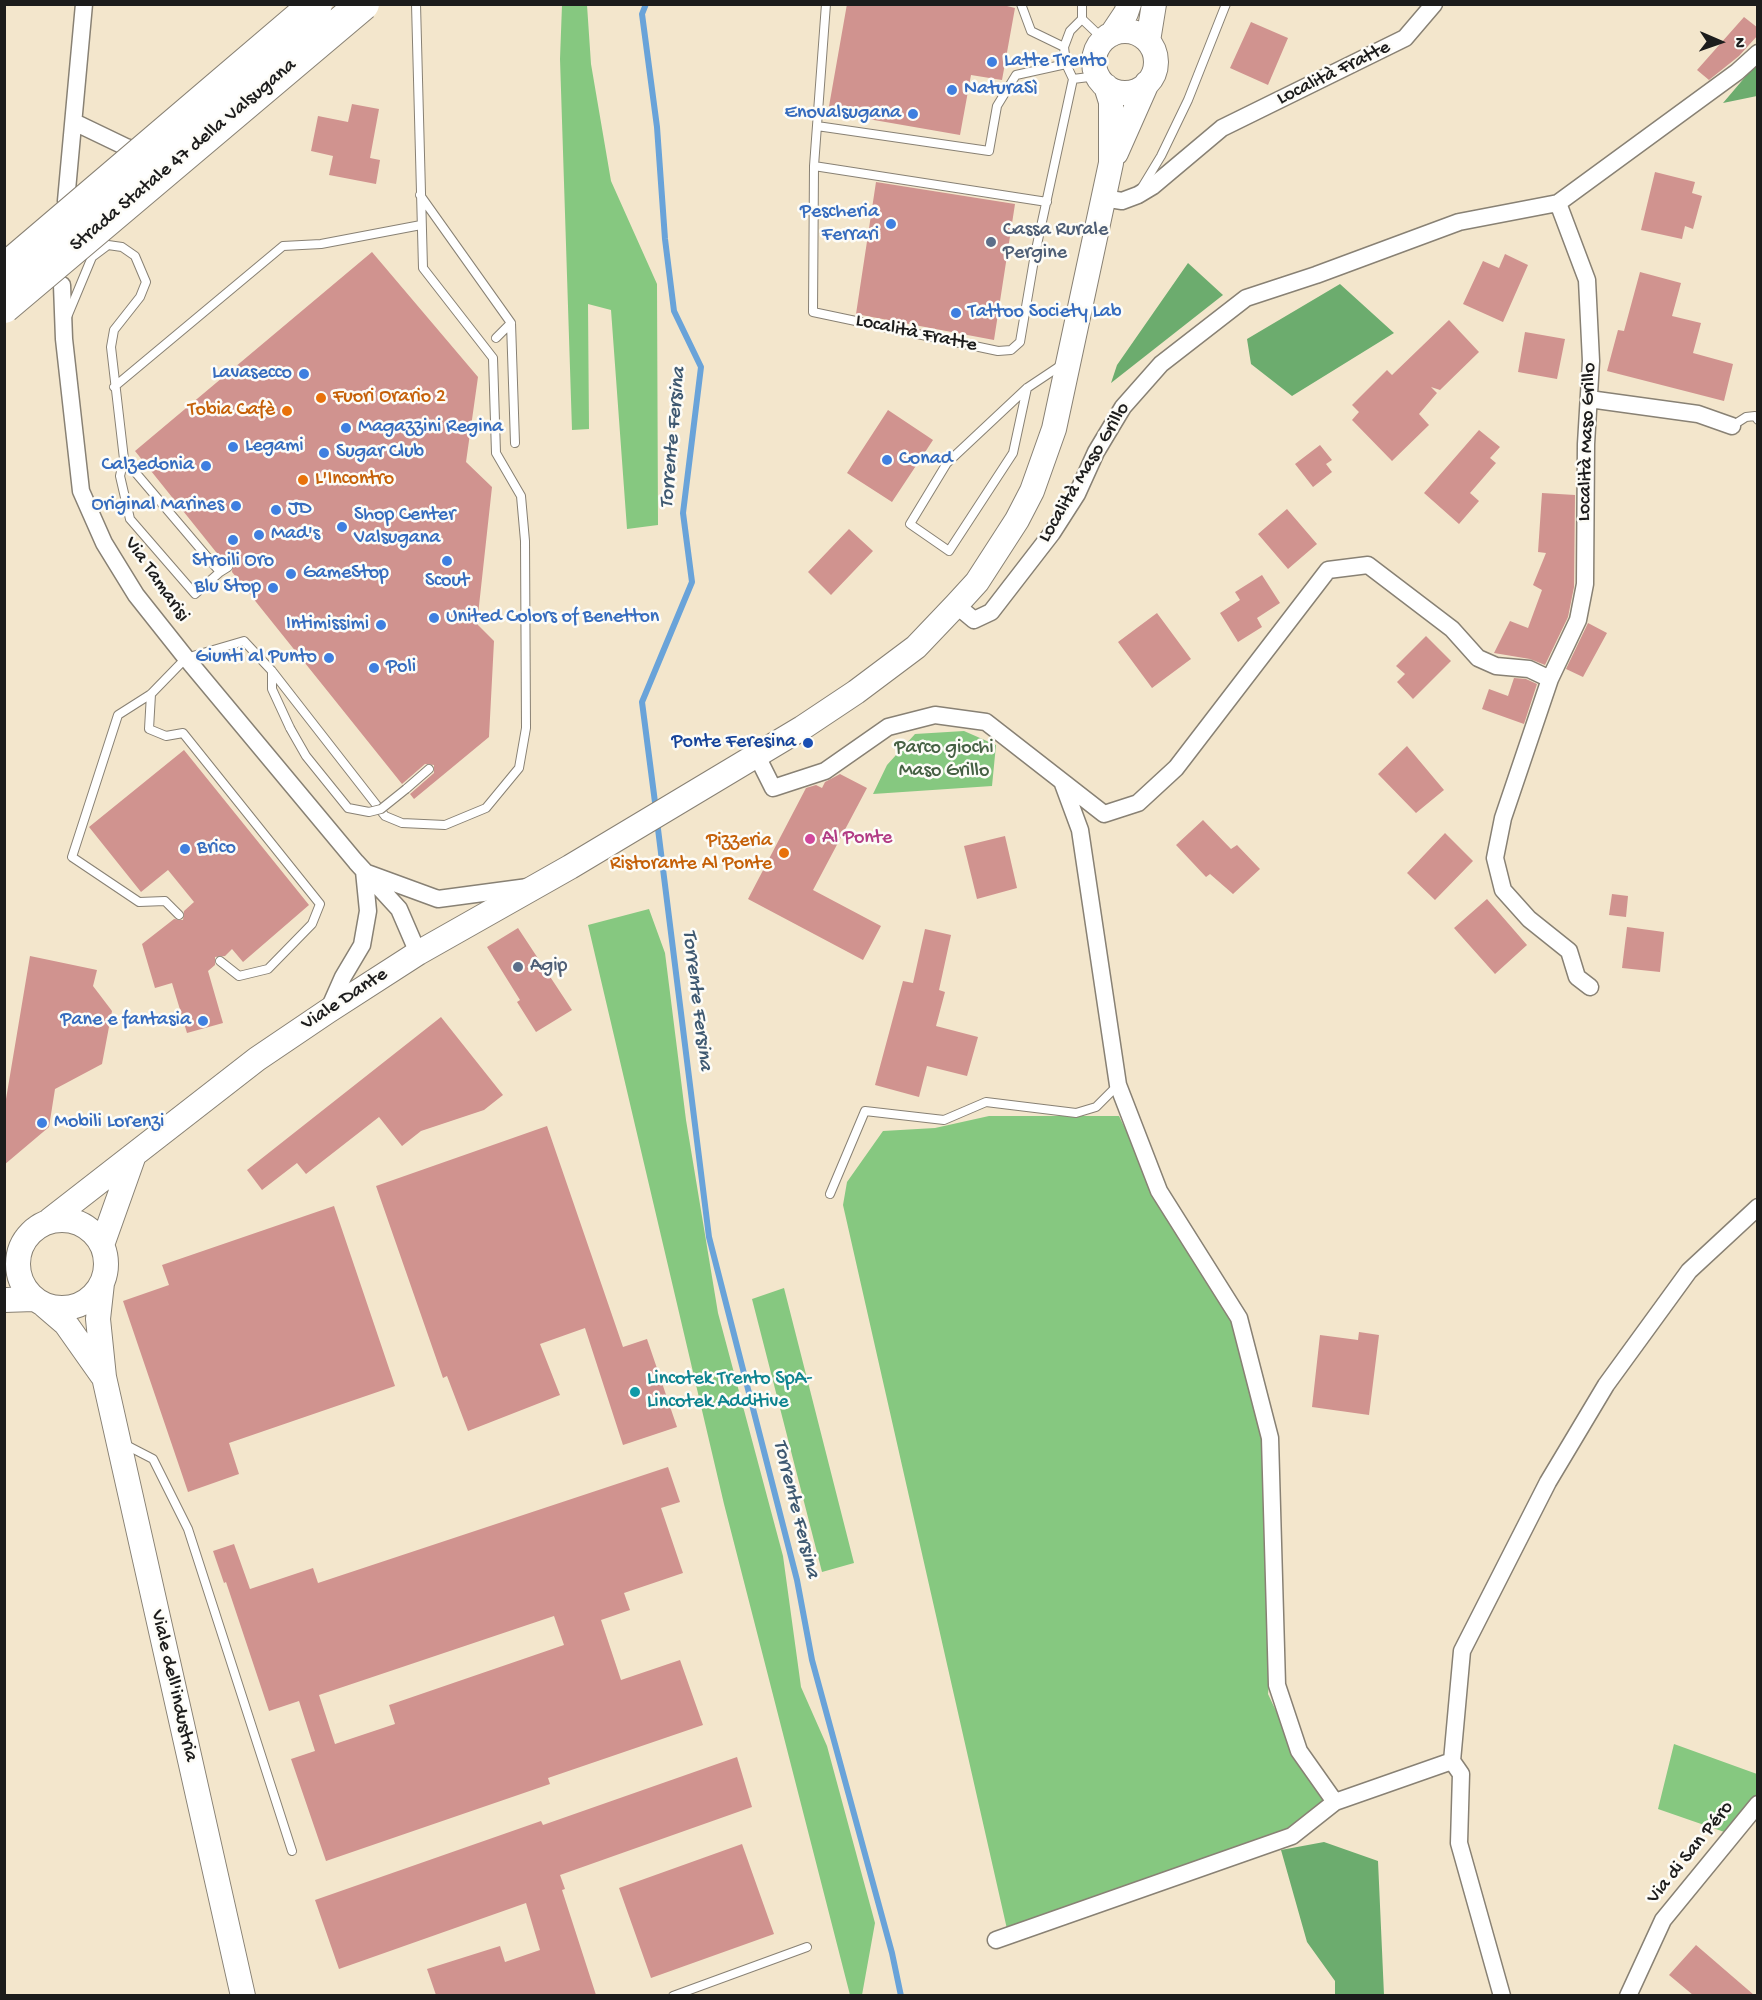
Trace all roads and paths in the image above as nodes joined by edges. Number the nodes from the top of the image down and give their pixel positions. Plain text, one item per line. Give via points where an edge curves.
1 (84, 4) edge
2 (309, 4) edge
3 (316, 4) edge
4 (363, 4) edge
5 (416, 4) edge
6 (826, 4) edge
7 (1022, 4) edge
8 (1082, 4) edge
9 (1129, 4) edge
10 (1154, 4) edge
11 (1226, 4) edge
12 (1434, 4) edge
13 (1082, 19) junction
14 (1107, 36) junction
15 (1148, 41) junction
16 (1064, 47) junction
17 (1758, 53) edge
18 (1066, 64) junction
19 (1092, 80) junction
20 (1147, 83) junction
21 (74, 122) junction
22 (817, 126) junction
23 (1111, 163) junction
24 (814, 166) junction
25 (420, 195) junction
26 (1138, 195) junction
27 (1103, 198) junction
28 (66, 201) dead end
29 (1047, 202) junction
30 (1558, 202) junction
31 (421, 225) junction
32 (4, 270) edge
33 (62, 285) dead end
34 (4, 307) edge
35 (511, 323) junction
36 (63, 325) junction
37 (496, 338) dead end
38 (1069, 360) junction
39 (114, 387) junction
40 (1026, 388) junction
41 (1589, 399) junction
42 (1758, 420) edge
43 (1731, 426) joint
44 (515, 443) dead end
45 (124, 459) junction
46 (956, 605) junction
47 (186, 658) junction
48 (272, 671) junction
49 (1550, 680) junction
50 (151, 694) junction
51 (749, 760) junction
52 (429, 769) dead end
53 (1063, 784) junction
54 (364, 872) junction
55 (539, 885) junction
56 (179, 915) dead end
57 (418, 953) junction
58 (220, 961) dead end
59 (1590, 987) dead end
60 (328, 1011) junction
61 (1118, 1085) junction
62 (134, 1155) junction
63 (830, 1194) dead end
64 (1758, 1207) edge
65 (50, 1220) junction
66 (28, 1234) junction
67 (102, 1245) junction
68 (4, 1256) edge
69 (102, 1283) junction
70 (4, 1300) edge
71 (40, 1302) junction
72 (104, 1377) junction
73 (118, 1441) junction
74 (1452, 1761) junction
75 (1335, 1802) junction
76 (1758, 1804) edge
77 (292, 1851) dead end
78 (996, 1940) dead end
79 (807, 1947) dead end
80 (243, 1995) edge
81 (673, 1995) edge
82 (1502, 1995) edge
83 (1628, 1995) edge

1 - 21 street
2 - 21 street via 256,70 176,135 144,154
3 - 32 highway, Strada Statale 47 della Valsugana, bridge
4 - 34 highway, Strada Statale 47 della Valsugana, bridge
5 - 25 lane
6 - 22 lane, Località Fratte
7 - 16 lane via 1031,31
8 - 13 lane
9 - 14 main road, Località Fratte
10 - 15 main road, Località Fratte
11 - 26 lane via 1183,109
12 - 26 street, Località Fratte via 1405,38 1222,128
13 - 14 lane
13 - 16 lane via 1070,31
14 - 15 main road via 1131,31
14 - 19 main road, Località Fratte via 1094,56
15 - 20 main road, Località Fratte via 1153,48 1155,67
16 - 18 lane, Località Fratte
17 - 30 street, Località Maso Grillo
18 - 19 lane, Località Fratte
18 - 22 lane via 1016,75 997,106 989,151
19 - 20 main road via 1122,93 1131,93
19 - 23 main road, Località Fratte via 1111,102
19 - 29 lane, Località Fratte
20 - 23 main road, Località Fratte
21 - 28 street
22 - 24 lane, Località Fratte
23 - 27 main road, Località Fratte
24 - 29 lane
24 - 29 lane, Località Fratte via 813,312 998,351 1011,350 1020,342
25 - 31 lane
25 - 35 lane
26 - 27 street, Località Fratte via 1122,201
27 - 38 main road, Località Fratte
30 - 41 street, Località Maso Grillo via 1587,280
30 - 46 street, Località Maso Grillo via 1459,222 1246,298 1161,364 1124,407 1096,452 1077,495 991,612 974,620
31 - 39 lane via 321,244 283,246
31 - 48 lane via 423,268 493,358 496,453 521,496 525,541 526,728 519,768 486,808 445,825 402,823 385,816
33 - 36 street, Via Tamarisi
35 - 37 lane
35 - 44 lane
36 - 39 lane via 92,257 108,245 122,247 135,256 146,282 140,297 114,330
36 - 47 street, Via Tamarisi via 81,490 104,543 136,595
38 - 40 lane
38 - 46 main road, Località Fratte via 1054,429 1032,491 1001,548
39 - 45 lane
40 - 40 lane via 947,463 910,524 949,551 1013,453
41 - 43 street via 1698,414
41 - 49 street, Località Maso Grillo via 1585,584 1578,620
42 - 43 lane via 1755,416 1746,417
45 - 45 lane via 120,476 130,519 195,594 224,570
46 - 51 main road via 892,666
47 - 48 lane via 244,641
47 - 50 lane
47 - 54 street, Via Tamarisi
48 - 52 lane, bridge via 272,689 290,728 306,756 348,808 369,813 381,808
49 - 53 street via 1529,669 1496,666 1478,658 1452,629 1368,565 1328,570 1176,768 1138,803 1104,814
49 - 59 street, Località Maso Grillo via 1503,818 1495,858 1503,890 1529,919 1569,951 1577,977
50 - 56 lane via 118,715 72,857 139,902 165,902
50 - 58 lane via 150,729 166,736 183,733 320,904 312,924 268,969 238,976
51 - 53 street via 773,788 825,771 888,727 935,716 986,722
51 - 55 main road, Viale Dante
53 - 61 street via 1080,831
54 - 55 street via 438,899
54 - 57 street, Via Tamarisi via 399,909
54 - 60 street via 368,912 362,945
55 - 57 main road, Viale Dante
57 - 60 main road, Viale Dante
60 - 62 main road, Viale Dante via 257,1059
61 - 63 lane via 1096,1107 1076,1113 987,1101 944,1120 865,1111
61 - 75 street via 1159,1191 1239,1318 1270,1438 1277,1685 1299,1751
62 - 65 main road, Viale Dante
62 - 67 main road
64 - 74 street via 1689,1271 1606,1385 1548,1482 1462,1651
65 - 66 main road
65 - 67 main road via 75,1221
66 - 68 main road
66 - 71 main road via 20,1247 18,1268 24,1288
67 - 69 main road via 106,1264
69 - 71 main road via 89,1298 72,1307 59,1309
69 - 72 main road, Viale dell'industria via 98,1319
70 - 71 main road
71 - 72 main road, Viale dell'industria via 66,1324
72 - 73 main road, Viale dell'industria
73 - 77 lane via 153,1459 188,1529
73 - 80 main road, Viale dell'industria
74 - 75 street
74 - 82 street via 1461,1774 1459,1843
75 - 78 street via 1292,1836
76 - 83 street, Via di San Péro via 1663,1920
79 - 81 lane

